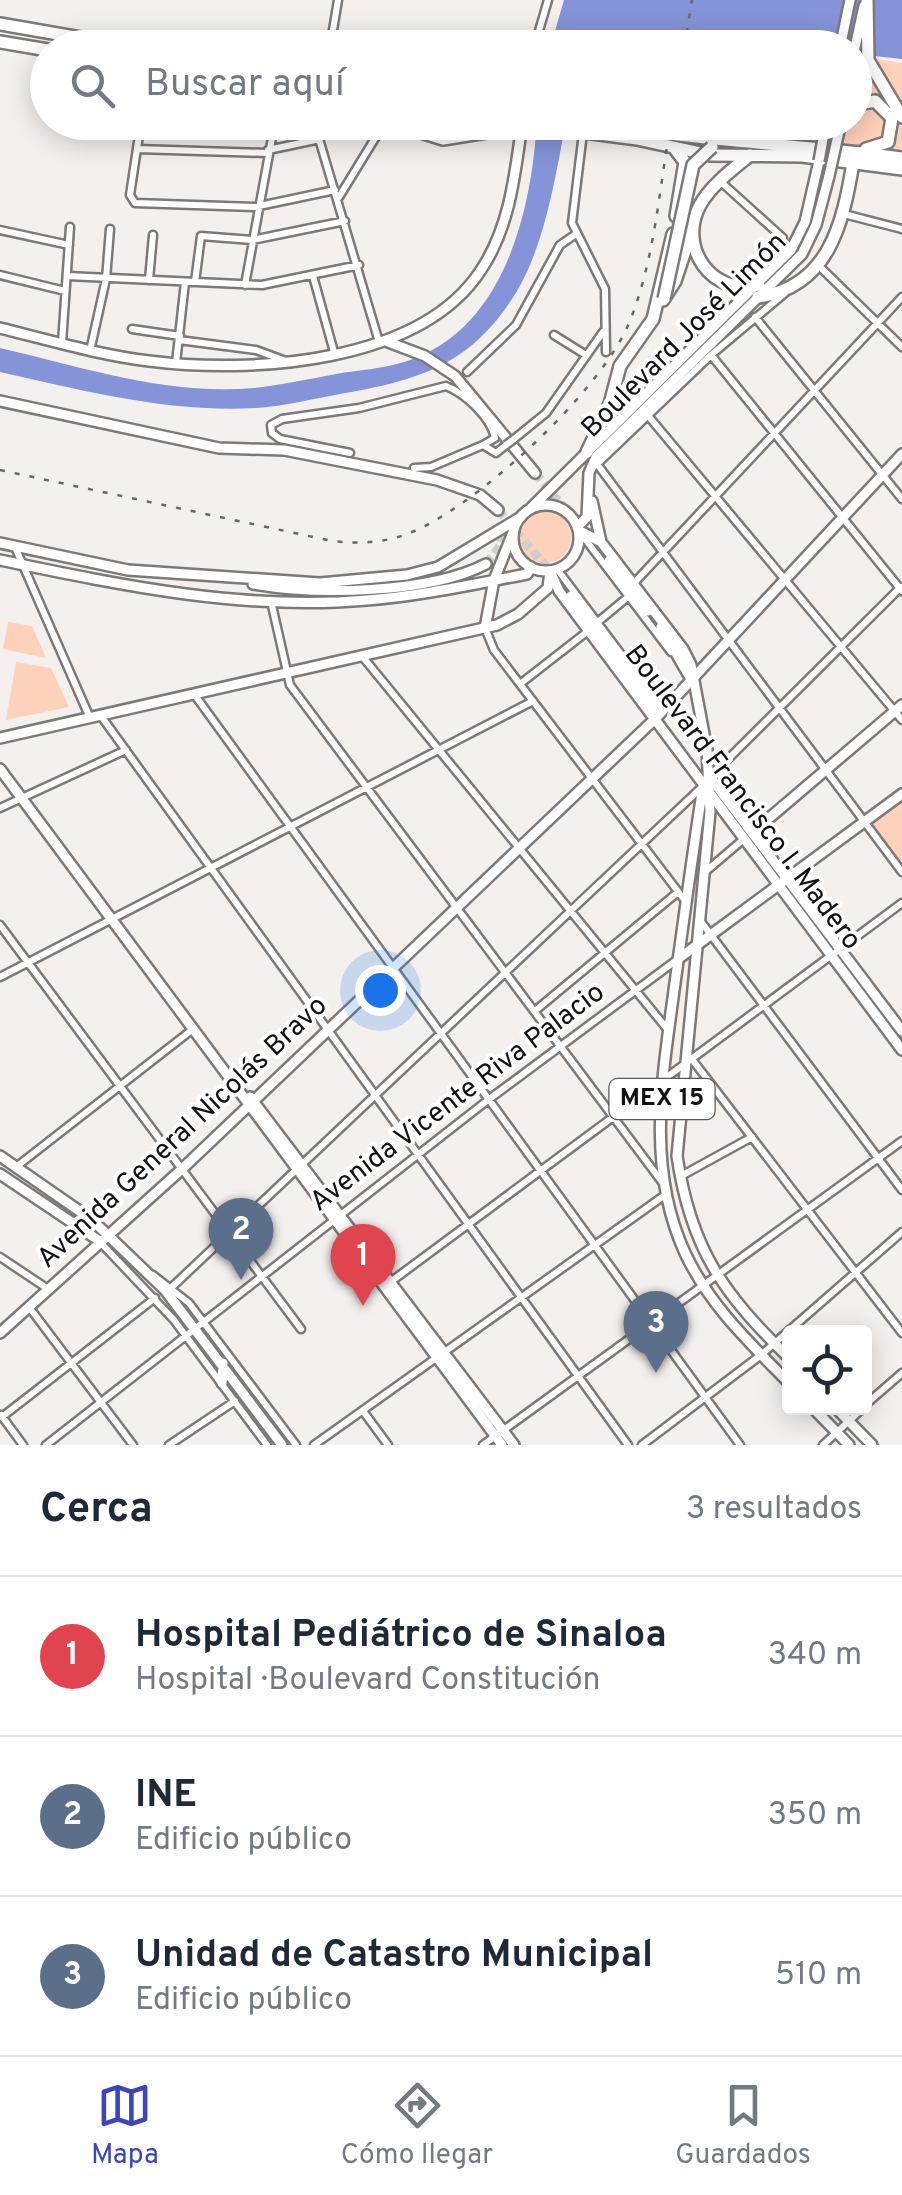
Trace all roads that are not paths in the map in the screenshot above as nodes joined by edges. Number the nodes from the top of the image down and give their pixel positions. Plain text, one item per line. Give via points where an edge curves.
1 (338, 0) edge
2 (548, 0) edge
3 (850, 0) edge
4 (866, 0) edge
5 (0, 24) edge
6 (34, 30) edge
7 (333, 30) edge
8 (539, 30) edge
9 (844, 30) edge
10 (859, 30) edge
11 (867, 30) edge
12 (0, 46) edge
13 (30, 47) edge
14 (872, 67) edge
15 (872, 102) edge
16 (902, 117) edge
17 (138, 140) edge
18 (270, 140) edge
19 (306, 140) edge
20 (320, 140) edge
21 (374, 140) edge
22 (525, 140) edge
23 (579, 140) edge
24 (641, 140) edge
25 (646, 140) edge
26 (664, 140) edge
27 (737, 140) edge
28 (823, 140) edge
29 (836, 140) edge
30 (713, 147) junction
31 (821, 147) junction
32 (137, 149) junction
33 (267, 152) junction
34 (750, 154) junction
35 (902, 158) edge
36 (853, 163) junction
37 (902, 168) edge
38 (720, 181) junction
39 (337, 194) junction
40 (259, 206) junction
41 (844, 214) junction
42 (345, 221) junction
43 (693, 226) junction
44 (70, 227) dead end
45 (110, 229) dead end
46 (902, 229) edge
47 (0, 230) edge
48 (153, 234) dead end
49 (576, 234) junction
50 (783, 238) dead end
51 (252, 240) junction
52 (69, 245) junction
53 (700, 261) junction
54 (682, 262) junction
55 (359, 265) junction
56 (818, 267) junction
57 (0, 274) edge
58 (67, 276) junction
59 (314, 276) junction
60 (106, 279) junction
61 (149, 280) junction
62 (190, 282) junction
63 (245, 285) junction
64 (66, 291) junction
65 (758, 291) junction
66 (902, 296) edge
67 (663, 302) junction
68 (755, 317) junction
69 (653, 319) junction
70 (376, 320) junction
71 (878, 324) junction
72 (0, 328) edge
73 (132, 329) dead end
74 (604, 332) junction
75 (554, 334) dead end
76 (179, 338) junction
77 (390, 342) junction
78 (62, 343) junction
79 (902, 346) edge
80 (90, 351) junction
81 (334, 352) junction
82 (606, 352) dead end
83 (586, 355) junction
84 (711, 356) junction
85 (286, 361) junction
86 (176, 364) junction
87 (467, 372) dead end
88 (814, 388) junction
89 (664, 389) junction
90 (0, 401) edge
91 (650, 418) junction
92 (774, 435) junction
93 (483, 446) junction
94 (587, 452) junction
95 (606, 454) junction
96 (902, 454) edge
97 (350, 458) junction
98 (414, 468) dead end
99 (535, 473) tunnel mouth
100 (882, 475) junction
101 (588, 486) junction
102 (716, 499) junction
103 (902, 500) edge
104 (530, 508) junction
105 (498, 510) tunnel mouth
106 (520, 516) junction
107 (842, 520) junction
108 (578, 528) junction
109 (514, 530) junction
110 (601, 542) junction
111 (0, 543) edge
112 (15, 547) junction
113 (664, 554) junction
114 (0, 560) edge
115 (609, 561) tunnel mouth
116 (22, 564) junction
117 (486, 564) dead end
118 (531, 567) junction
119 (552, 570) junction
120 (218, 578) junction
121 (494, 580) junction
122 (786, 580) junction
123 (635, 582) junction
124 (901, 588) edge
125 (570, 596) tunnel mouth
126 (630, 596) junction
127 (270, 600) junction
128 (599, 621) junction
129 (486, 628) junction
130 (588, 631) junction
131 (728, 639) junction
132 (841, 647) junction
133 (362, 656) junction
134 (286, 672) junction
135 (692, 681) junction
136 (520, 684) junction
137 (194, 694) junction
138 (533, 701) junction
139 (779, 708) junction
140 (664, 710) junction
141 (900, 712) edge
142 (96, 717) junction
143 (656, 718) junction
144 (0, 738) edge
145 (437, 748) junction
146 (126, 750) junction
147 (0, 769) edge
148 (826, 771) junction
149 (592, 779) junction
150 (707, 784) junction
151 (362, 786) junction
152 (902, 794) edge
153 (22, 799) junction
154 (0, 808) edge
155 (864, 822) junction
156 (289, 825) junction
157 (750, 835) junction
158 (642, 845) junction
159 (520, 850) junction
160 (210, 866) junction
161 (704, 872) junction
162 (902, 872) edge
163 (784, 881) junction
164 (678, 892) junction
165 (686, 902) junction
166 (902, 903) edge
167 (458, 908) junction
168 (571, 913) junction
169 (110, 918) junction
170 (698, 919) junction
171 (0, 925) edge
172 (710, 936) junction
173 (696, 946) junction
174 (836, 951) junction
175 (604, 953) junction
176 (678, 960) junction
177 (28, 963) junction
178 (392, 968) junction
179 (508, 973) junction
180 (0, 977) edge
181 (635, 991) junction
182 (762, 1006) junction
183 (536, 1010) junction
184 (194, 1028) junction
185 (328, 1030) junction
186 (669, 1031) junction
187 (902, 1032) edge
188 (442, 1036) junction
189 (562, 1045) junction
190 (902, 1050) edge
191 (688, 1060) junction
192 (664, 1077) junction
193 (118, 1086) junction
194 (377, 1098) junction
195 (248, 1099) junction
196 (488, 1100) junction
197 (614, 1114) junction
198 (752, 1137) junction
199 (902, 1141) edge
200 (419, 1155) junction
201 (0, 1156) edge
202 (878, 1159) junction
203 (16, 1167) junction
204 (300, 1168) junction
205 (182, 1169) junction
206 (539, 1170) junction
207 (0, 1174) edge
208 (680, 1176) junction
209 (663, 1184) junction
210 (902, 1190) edge
211 (665, 1195) junction
212 (806, 1208) junction
213 (338, 1218) junction
214 (468, 1224) junction
215 (902, 1232) edge
216 (108, 1233) junction
217 (230, 1234) junction
218 (99, 1241) junction
219 (595, 1246) junction
220 (117, 1248) junction
221 (0, 1257) edge
222 (144, 1271) junction
223 (856, 1272) junction
224 (714, 1274) junction
225 (263, 1277) junction
226 (387, 1284) junction
227 (703, 1285) junction
228 (173, 1286) junction
229 (48, 1289) junction
230 (155, 1298) junction
231 (522, 1299) junction
232 (29, 1306) junction
233 (650, 1322) junction
234 (201, 1325) junction
235 (2, 1328) edge
236 (301, 1329) dead end
237 (902, 1333) edge
238 (188, 1337) junction
239 (774, 1344) junction
240 (782, 1352) edge
241 (762, 1355) junction
242 (442, 1356) junction
243 (73, 1363) junction
244 (223, 1363) junction
245 (902, 1373) edge
246 (578, 1375) junction
247 (782, 1376) edge
248 (222, 1383) junction
249 (706, 1399) junction
250 (872, 1400) edge
251 (235, 1401) junction
252 (102, 1403) junction
253 (362, 1412) junction
254 (1, 1415) edge
255 (820, 1415) edge
256 (843, 1415) edge
257 (854, 1415) edge
258 (278, 1420) junction
259 (848, 1420) junction
260 (836, 1432) junction
261 (500, 1437) edge
262 (280, 1443) edge
263 (266, 1444) edge
264 (23, 1445) edge
265 (46, 1445) edge
266 (133, 1445) edge
267 (168, 1445) edge
268 (296, 1445) edge
269 (314, 1445) edge
270 (388, 1445) edge
271 (483, 1445) edge
272 (514, 1445) edge
273 (628, 1445) edge
274 (642, 1445) edge
275 (740, 1445) edge
276 (822, 1445) edge
277 (849, 1445) edge
278 (872, 1445) edge

1 - 7 street
2 - 8 street
3 - 9 main road
4 - 10 main road
4 - 11 highway
5 - 6 highway
12 - 13 highway
14 - 16 highway
15 - 31 highway via 891,114 891,136 873,149
17 - 32 street
18 - 33 street
19 - 33 street
20 - 39 street
21 - 39 street
22 - 77 main road via 508,211 484,266 447,307
23 - 49 street
24 - 69 highway via 678,150 684,158
25 - 30 highway
26 - 30 highway
27 - 30 highway
28 - 65 main road, Boulevard José Limón, bridge via 797,241
29 - 65 main road, Boulevard José Limón, bridge via 816,225 802,254
30 - 31 highway
30 - 34 highway
30 - 38 highway
30 - 67 highway, bridge via 692,165
31 - 35 highway
32 - 33 street
32 - 40 street via 131,200
33 - 40 street
34 - 36 highway
34 - 38 highway
36 - 37 highway
36 - 41 highway
38 - 43 highway
38 - 50 street
39 - 40 street
39 - 42 street
40 - 51 street
41 - 46 street
41 - 56 highway
42 - 51 street
42 - 55 street
43 - 53 highway
43 - 54 highway
44 - 52 street
45 - 60 street
47 - 52 street
48 - 61 street
49 - 74 street via 605,290
49 - 87 street via 560,245 516,325
51 - 62 street via 200,237
51 - 63 street
52 - 58 street
53 - 54 highway
53 - 65 highway via 720,282
54 - 67 highway
55 - 59 street
55 - 70 street
56 - 65 highway via 790,287
56 - 68 street, Boulevard José Limón
56 - 71 street
57 - 64 street
58 - 60 street
58 - 64 street
59 - 63 street
59 - 81 street
60 - 61 street
60 - 80 street
61 - 62 street
62 - 63 street
62 - 76 street
64 - 78 street
65 - 89 main road, Boulevard José Limón
65 - 94 main road, Boulevard José Limón
66 - 71 street
67 - 69 highway
68 - 84 street, Boulevard José Limón
68 - 88 street
69 - 94 highway via 620,366
70 - 77 street
70 - 77 street
71 - 79 street
71 - 88 street
72 - 78 main road
73 - 76 street
74 - 82 street
74 - 83 street
75 - 83 street
76 - 85 street
76 - 86 street
77 - 81 main road
77 - 99 main road via 455,376
78 - 80 main road
80 - 86 main road
81 - 85 main road
83 - 93 street via 546,413 492,453
84 - 91 street, Boulevard José Limón
84 - 92 street
85 - 86 main road
88 - 92 street
88 - 100 street
89 - 95 main road
89 - 101 main road, Boulevard José Limón via 601,450
90 - 97 main road via 219,448
91 - 95 street, Boulevard José Limón
91 - 102 street
92 - 102 street
92 - 107 street
93 - 97 street via 496,435 452,388 282,419 271,429 280,439
93 - 98 street via 431,468
94 - 104 main road, Boulevard José Limón
95 - 113 street, Boulevard José Limón via 598,464
96 - 100 main road, Avenida General Nicolás Bravo
97 - 105 main road via 464,488
100 - 103 street
100 - 107 main road, Avenida General Nicolás Bravo
101 - 108 main road, Boulevard José Limón via 587,517
101 - 110 main road
102 - 113 street
102 - 122 street
104 - 106 main road
104 - 108 main road via 558,507
106 - 109 main road
106 - 120 main road via 448,562 407,575 320,583
107 - 122 main road, Avenida General Nicolás Bravo
107 - 124 street
108 - 110 main road, MEX 15
108 - 119 main road via 576,551
108 - 126 street
109 - 118 main road via 516,552
109 - 121 main road
110 - 123 main road, MEX 15
111 - 112 main road
112 - 116 street
112 - 120 main road via 128,570
113 - 123 street
113 - 131 street
114 - 116 main road
115 - 135 main road via 673,644
116 - 127 main road via 173,594
116 - 142 street
117 - 120 main road via 334,592
118 - 119 main road
118 - 121 main road
119 - 128 street, Boulevard Francisco I. Madero
119 - 129 main road via 548,588 518,614
119 - 130 main road, Boulevard Francisco I. Madero via 558,591
121 - 127 main road via 368,600
121 - 129 main road
122 - 131 main road, Avenida General Nicolás Bravo
122 - 132 street
123 - 135 main road, MEX 15 via 683,649
124 - 132 street
125 - 143 main road
126 - 128 street
126 - 135 street
127 - 134 street
128 - 140 street, Boulevard Francisco I. Madero
129 - 133 main road
129 - 136 street
130 - 136 street
130 - 143 main road, Boulevard Francisco I. Madero
131 - 135 main road, Avenida General Nicolás Bravo
131 - 139 street
132 - 139 street
132 - 141 street
133 - 134 main road
133 - 145 street
134 - 137 main road
134 - 151 street
135 - 140 main road, Avenida General Nicolás Bravo
135 - 150 main road, MEX 15
136 - 138 street
137 - 142 main road
137 - 156 street
138 - 145 street
138 - 149 street
139 - 148 street
139 - 150 street
140 - 143 main road, Avenida General Nicolás Bravo
141 - 148 main road
142 - 144 main road
142 - 146 street
143 - 149 main road, Avenida General Nicolás Bravo
143 - 150 main road, Boulevard Francisco I. Madero
145 - 151 street
145 - 159 street
146 - 153 street
146 - 160 street
147 - 153 main road
148 - 155 street
148 - 157 main road
149 - 158 street
149 - 159 main road, Avenida General Nicolás Bravo
150 - 157 main road, Boulevard Francisco I. Madero
150 - 158 street
150 - 161 main road, MEX 15
150 - 165 main road, MEX 15
151 - 156 street
151 - 167 street
152 - 155 main road, Avenida Vicente Riva Palacio
153 - 154 street
153 - 169 main road
155 - 162 street
155 - 163 main road, Avenida Vicente Riva Palacio
156 - 160 street
156 - 178 street
157 - 161 street
157 - 163 main road, Boulevard Francisco I. Madero
158 - 164 street
158 - 168 street
159 - 167 main road, Avenida General Nicolás Bravo
159 - 168 street
160 - 169 street
160 - 185 street
161 - 170 main road, MEX 15
163 - 172 main road, Avenida Vicente Riva Palacio
163 - 174 main road, Boulevard Francisco I. Madero
164 - 165 street
164 - 175 street
165 - 176 main road, MEX 15
166 - 174 street
167 - 178 main road, Avenida General Nicolás Bravo
167 - 179 street
168 - 175 street
168 - 179 street
169 - 177 street
169 - 184 main road
170 - 172 street
170 - 173 main road, MEX 15
171 - 177 street
172 - 173 main road, Avenida Vicente Riva Palacio
172 - 182 street
173 - 176 main road, Avenida Vicente Riva Palacio
173 - 191 main road, MEX 15
174 - 182 street
174 - 187 main road, Boulevard Francisco I. Madero
174 - 190 main road, Boulevard Francisco I. Madero
175 - 181 street
175 - 183 street
176 - 181 street, Avenida Vicente Riva Palacio
176 - 186 main road, MEX 15
177 - 180 street
177 - 193 street
178 - 185 main road, Avenida General Nicolás Bravo
178 - 188 street
179 - 183 street
179 - 188 street
181 - 186 street
181 - 189 street, Avenida Vicente Riva Palacio
182 - 191 street
182 - 202 street
183 - 189 street
184 - 193 street
184 - 195 main road
185 - 194 street
185 - 195 main road, Avenida General Nicolás Bravo
186 - 192 main road, MEX 15
188 - 194 street
188 - 196 street
189 - 196 street, Avenida Vicente Riva Palacio
189 - 197 street
191 - 192 street
191 - 198 street
191 - 208 main road, MEX 15 via 678,1115
192 - 197 street
192 - 209 main road, MEX 15
193 - 203 street
193 - 205 street
194 - 200 street
194 - 204 street
195 - 204 main road
195 - 205 main road, Avenida General Nicolás Bravo
196 - 200 street, Avenida Vicente Riva Palacio
196 - 206 street
197 - 206 street
197 - 209 street
198 - 208 street
198 - 212 street
199 - 202 street
200 - 213 street, Avenida Vicente Riva Palacio
200 - 214 street
201 - 203 main road
202 - 210 street
202 - 212 street
203 - 216 main road
204 - 213 main road
204 - 217 street
205 - 216 main road, Avenida General Nicolás Bravo
205 - 217 street
206 - 214 street
206 - 219 street
207 - 218 main road
208 - 224 main road, MEX 15 via 694,1232
209 - 211 main road, MEX 15
211 - 219 street
211 - 227 main road, MEX 15
212 - 223 street
212 - 224 street
213 - 225 street, Avenida Vicente Riva Palacio
213 - 226 main road
214 - 226 street
214 - 231 street
215 - 223 street
216 - 218 main road, Avenida General Nicolás Bravo
216 - 220 main road
217 - 225 street
217 - 228 street
218 - 220 main road
218 - 229 main road, Avenida General Nicolás Bravo
218 - 230 street
219 - 231 street
219 - 233 street
220 - 222 main road
221 - 229 street
222 - 228 street
222 - 234 main road
223 - 237 street
223 - 239 street
224 - 227 street
224 - 239 main road, MEX 15
225 - 234 street, Avenida Vicente Riva Palacio
225 - 236 street
226 - 242 main road
227 - 233 street
227 - 241 main road, MEX 15 via 730,1326
228 - 234 street
229 - 232 main road, Avenida General Nicolás Bravo
230 - 238 street
230 - 243 street
231 - 242 street
231 - 246 street
232 - 235 main road, Avenida General Nicolás Bravo
232 - 243 street
233 - 246 street
233 - 249 street
234 - 238 street, Avenida Vicente Riva Palacio
234 - 244 main road
234 - 258 street
238 - 248 street
238 - 252 street, Avenida Vicente Riva Palacio
239 - 240 main road, MEX 15
239 - 241 street
241 - 247 main road, MEX 15
241 - 249 street
242 - 253 street
242 - 261 main road
243 - 252 street
243 - 254 street
244 - 248 main road
244 - 262 main road
245 - 250 street
246 - 261 street
246 - 273 street
248 - 251 street
249 - 274 street
249 - 275 street
251 - 263 street
251 - 267 street
252 - 265 street, Avenida Vicente Riva Palacio
252 - 266 street
253 - 269 street
253 - 270 street
254 - 264 street
255 - 260 main road
256 - 259 main road
257 - 259 street
258 - 262 main road
258 - 268 street
259 - 260 street
259 - 278 main road
260 - 276 street
260 - 277 main road
261 - 271 street
261 - 272 main road
262 - 263 main road

